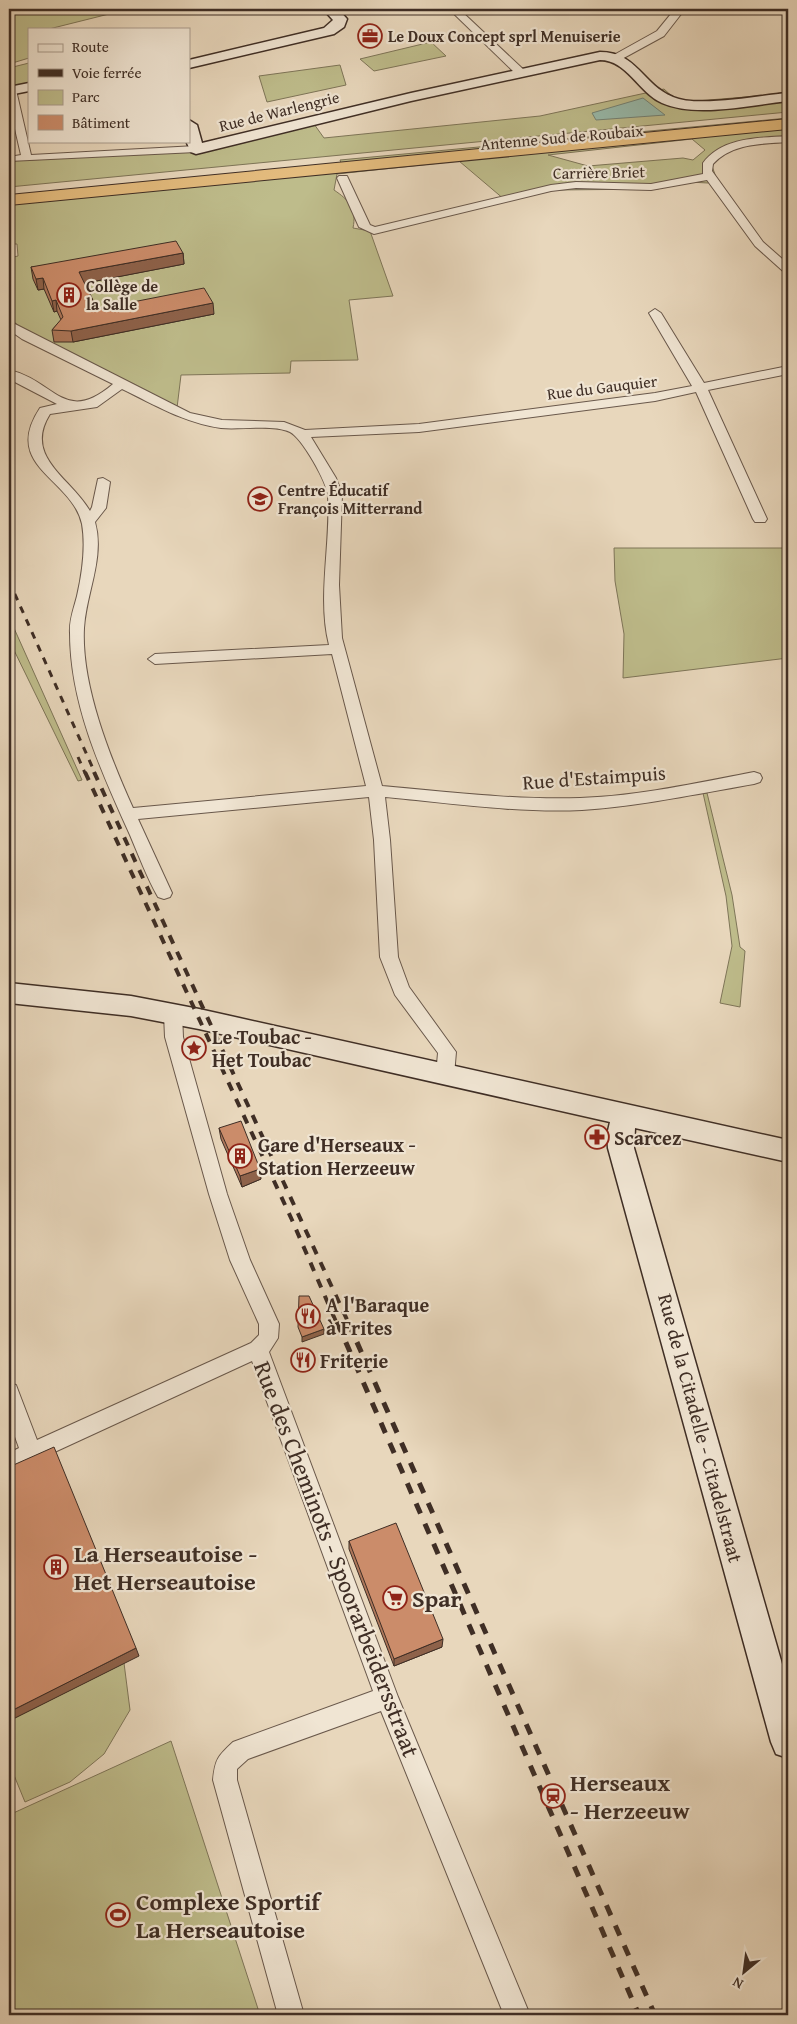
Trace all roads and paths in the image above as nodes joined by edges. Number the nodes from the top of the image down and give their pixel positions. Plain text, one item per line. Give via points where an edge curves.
1 (330, 9) edge
2 (454, 9) edge
3 (680, 9) edge
4 (616, 58) junction
5 (190, 64) edge
6 (521, 73) junction
7 (28, 87) edge
8 (10, 91) edge
9 (788, 97) edge
10 (788, 115) edge
11 (788, 124) edge
12 (190, 128) edge
13 (788, 139) edge
14 (196, 149) junction
15 (12, 159) dead end
16 (27, 159) junction
17 (340, 167) junction
18 (710, 176) junction
19 (9, 190) edge
20 (9, 200) edge
21 (788, 270) edge
22 (655, 313) dead end
23 (9, 325) edge
24 (788, 370) edge
25 (9, 374) edge
26 (121, 384) junction
27 (700, 389) junction
28 (70, 406) junction
29 (302, 434) junction
30 (103, 482) dead end
31 (760, 519) dead end
32 (89, 520) junction
33 (337, 649) junction
34 (155, 659) dead end
35 (754, 778) dead end
36 (376, 792) junction
37 (130, 814) junction
38 (164, 893) dead end
39 (9, 993) edge
40 (173, 1014) junction
41 (445, 1075) junction
42 (625, 1115) junction
43 (788, 1151) edge
44 (258, 1349) junction
45 (9, 1392) edge
46 (31, 1453) junction
47 (9, 1463) edge
48 (387, 1697) junction
49 (788, 1742) edge
50 (291, 2015) edge
51 (517, 2015) edge

1 - 5 street via 340,19 339,24 329,31
2 - 6 street
3 - 4 street via 662,34
4 - 6 street, Rue de Warlengrie via 593,56
4 - 9 street via 665,99 679,104
6 - 14 street, Rue de Warlengrie
7 - 8 street
8 - 16 street
10 - 17 highway, Antenne Sud de Roubaix
11 - 17 highway, Antenne Sud de Roubaix
12 - 14 street
13 - 18 street via 724,150 708,163
14 - 16 street, Rue de Warlengrie
15 - 16 street, Rue de Warlengrie
17 - 18 street, Carrière Briet via 365,227 374,231 551,188 651,187
17 - 19 highway
17 - 20 highway
18 - 21 street via 759,244
22 - 27 street
23 - 26 street
24 - 27 street, Rue du Gauquier
25 - 28 street
26 - 28 street via 100,401
26 - 29 street via 194,419 232,425 284,426
27 - 29 street, Rue du Gauquier via 419,428
27 - 31 street
28 - 32 street via 45,411 32,433 33,440 45,465
29 - 33 street via 334,490 332,606
30 - 32 street via 99,508
32 - 37 street via 86,574 77,617 81,668 95,732
33 - 34 street
33 - 36 street
35 - 36 street, Rue d'Estaimpuis via 655,796 556,805
36 - 37 street, Rue d'Estaimpuis
36 - 41 street via 389,956 402,990 447,1052
37 - 38 street
39 - 40 street via 131,1006
40 - 41 street
40 - 44 street, Rue des Cheminots - Spoorarbeidersstraat via 174,1037 218,1194 240,1260 269,1324 267,1342
41 - 42 street
42 - 43 street
42 - 49 street, Rue de la Citadelle - Citadelstraat via 620,1135 621,1148
44 - 46 street
44 - 48 street, Rue des Cheminots - Spoorarbeidersstraat
45 - 46 street
46 - 47 street
48 - 50 street via 242,1750 226,1764 225,1780
48 - 51 street, Rue des Cheminots - Spoorarbeidersstraat

